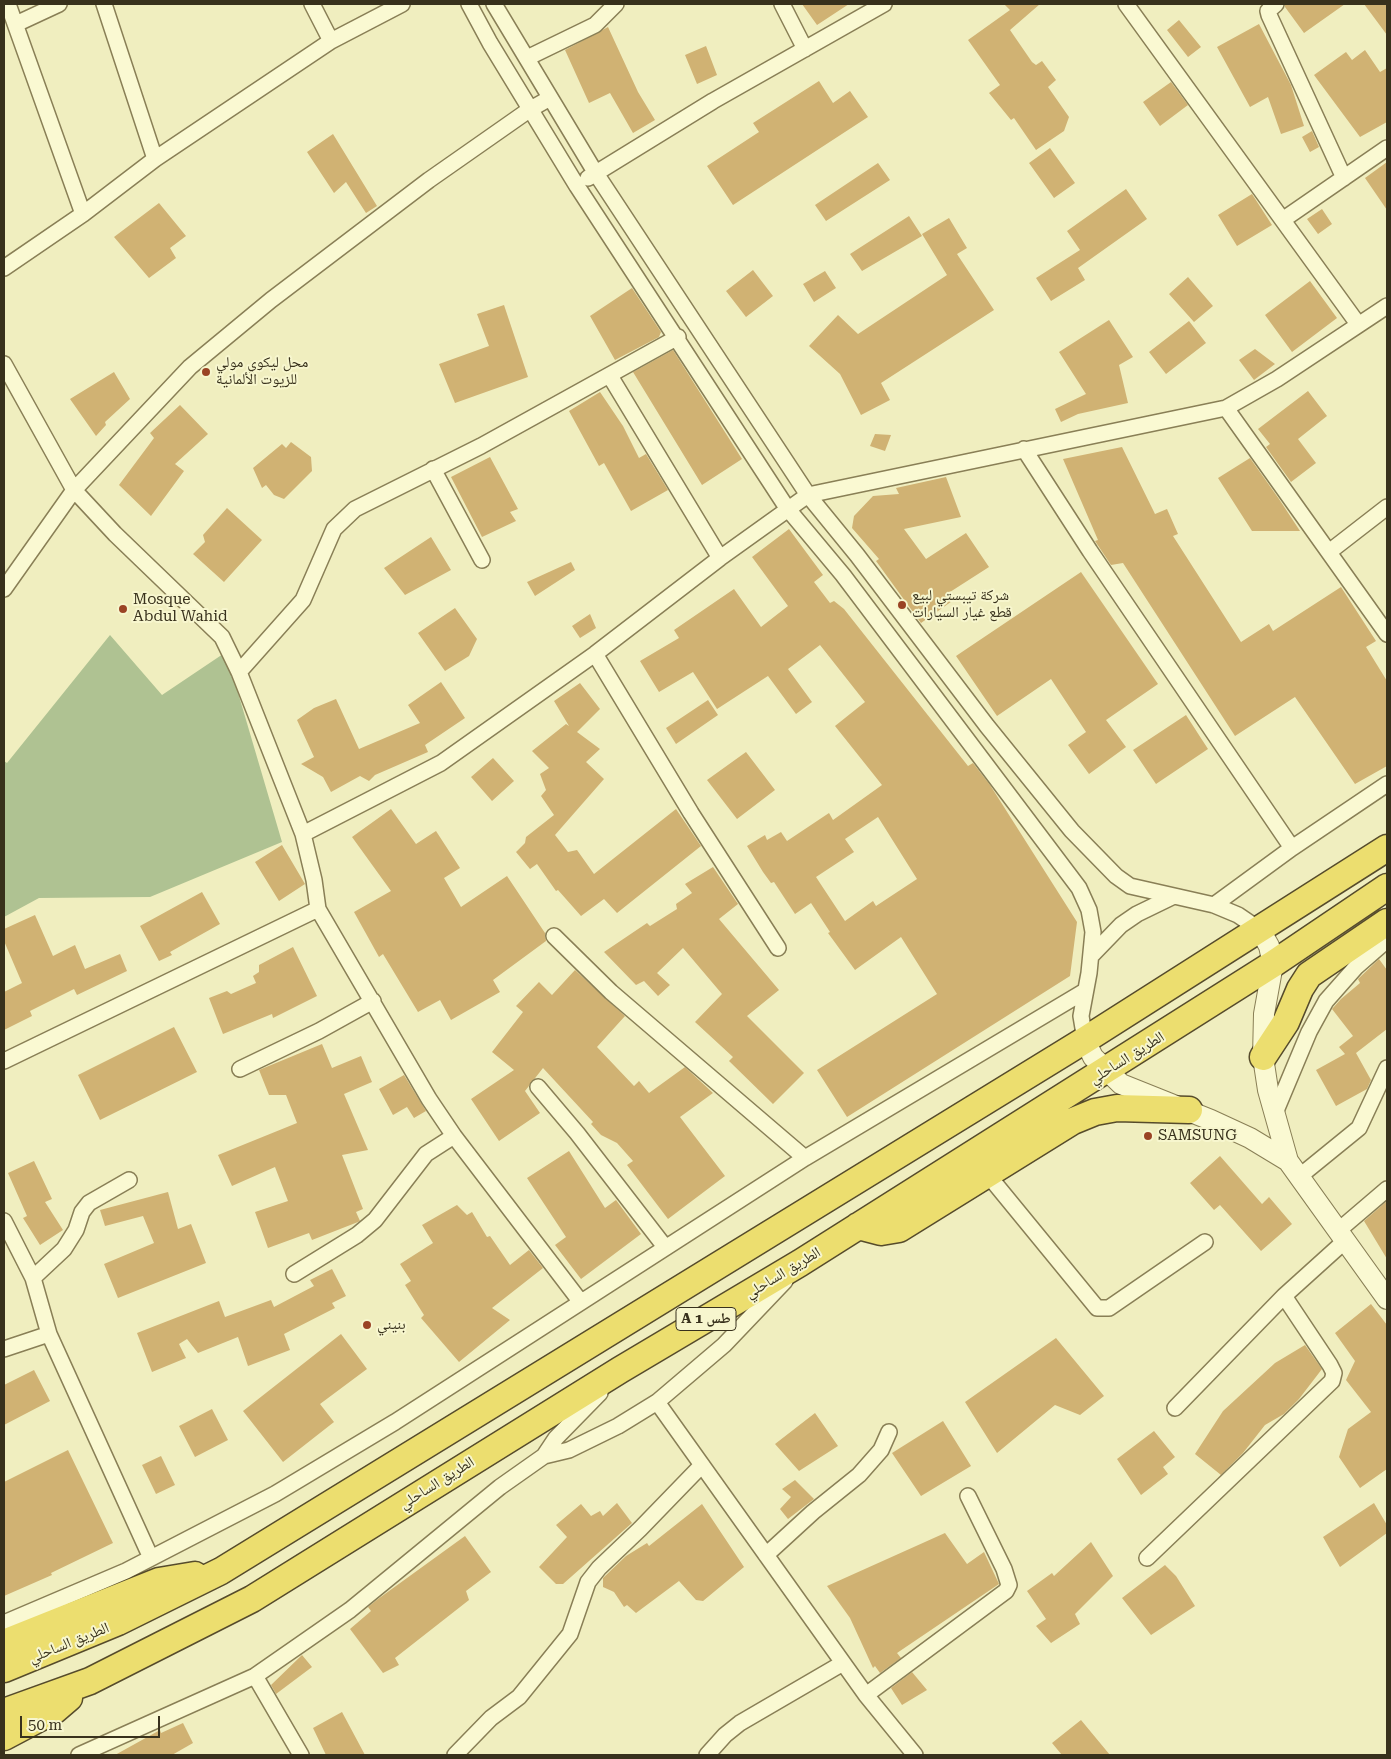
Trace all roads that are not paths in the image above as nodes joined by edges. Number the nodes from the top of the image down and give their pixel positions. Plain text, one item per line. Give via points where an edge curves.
1 (8, 4) edge
2 (59, 4) edge
3 (312, 4) edge
4 (402, 4) edge
5 (469, 4) edge
6 (494, 4) edge
7 (616, 4) edge
8 (782, 4) edge
9 (884, 4) edge
10 (1126, 4) edge
11 (1276, 4) edge
12 (109, 6) edge
13 (16, 24) junction
14 (331, 41) junction
15 (805, 49) junction
16 (527, 58) junction
17 (550, 98) junction
18 (529, 110) junction
19 (1387, 148) edge
20 (154, 159) junction
21 (595, 172) junction
22 (1344, 178) junction
23 (577, 186) junction
24 (83, 214) junction
25 (1284, 219) junction
26 (4, 268) edge
27 (1387, 306) edge
28 (1358, 324) junction
29 (678, 338) junction
30 (4, 364) edge
31 (610, 376) junction
32 (1226, 408) junction
33 (1024, 449) junction
34 (433, 469) junction
35 (74, 490) junction
36 (808, 495) junction
37 (1387, 507) edge
38 (787, 508) junction
39 (1328, 552) junction
40 (720, 558) junction
41 (482, 560) dead end
42 (4, 589) edge
43 (1387, 634) edge
44 (596, 654) junction
45 (240, 672) junction
46 (1387, 784) edge
47 (304, 834) junction
48 (1292, 848) junction
49 (1387, 848) edge
50 (1387, 887) edge
51 (1172, 897) junction
52 (1214, 905) junction
53 (318, 909) junction
54 (1387, 922) edge
55 (1260, 930) junction
56 (554, 936) dead end
57 (1387, 940) edge
58 (778, 948) dead end
59 (1091, 956) junction
60 (1273, 964) junction
61 (1085, 990) junction
62 (373, 1001) junction
63 (1085, 1040) junction
64 (1263, 1057) junction
65 (4, 1061) edge
66 (1387, 1068) edge
67 (240, 1069) dead end
68 (1106, 1071) junction
69 (538, 1087) dead end
70 (1189, 1110) junction
71 (1275, 1114) junction
72 (454, 1136) junction
73 (805, 1158) junction
74 (1294, 1168) junction
75 (988, 1175) junction
76 (128, 1180) dead end
77 (1387, 1189) edge
78 (4, 1221) edge
79 (858, 1226) junction
80 (1342, 1235) junction
81 (1205, 1242) dead end
82 (665, 1247) junction
83 (800, 1263) junction
84 (294, 1274) dead end
85 (33, 1278) junction
86 (1284, 1296) junction
87 (1387, 1299) edge
88 (580, 1301) junction
89 (49, 1334) junction
90 (4, 1350) edge
91 (620, 1370) junction
92 (658, 1402) junction
93 (1175, 1408) dead end
94 (889, 1432) dead end
95 (544, 1456) junction
96 (702, 1465) junction
97 (968, 1496) dead end
98 (766, 1555) junction
99 (151, 1558) junction
100 (1147, 1558) dead end
101 (221, 1571) junction
102 (4, 1623) edge
103 (4, 1644) edge
104 (843, 1662) junction
105 (4, 1669) edge
106 (255, 1676) junction
107 (90, 1681) junction
108 (866, 1695) junction
109 (4, 1712) edge
110 (4, 1737) edge
111 (79, 1755) edge
112 (301, 1755) edge
113 (455, 1755) edge
114 (707, 1755) edge
115 (914, 1755) edge

1 - 13 street
2 - 13 street
3 - 14 street
4 - 14 street
5 - 18 street
6 - 16 street
7 - 16 street via 595,25
8 - 15 street
9 - 15 street
10 - 25 street
11 - 22 street via 1268,11 1269,15
12 - 20 street
13 - 24 street
14 - 20 street
15 - 21 street
16 - 17 street
17 - 18 street
17 - 21 street
18 - 23 street
18 - 35 street via 421,186 271,300 190,367
19 - 22 street
20 - 24 street
21 - 23 street
21 - 36 street
22 - 25 street
23 - 29 street
24 - 26 street
25 - 28 street
27 - 28 street
28 - 32 street via 1277,379
29 - 31 street
29 - 38 street
30 - 35 street
31 - 34 street
31 - 40 street
32 - 33 street
32 - 39 street
33 - 36 street
33 - 48 street
34 - 41 street
34 - 45 street via 355,510 334,529 303,600
35 - 42 street
35 - 45 street via 115,534 222,636
36 - 38 street
36 - 51 street via 1072,831 1130,886
37 - 39 street
38 - 40 street
38 - 59 street via 843,575 1080,888 1093,932
39 - 43 street
40 - 44 street
44 - 47 street via 441,763
44 - 58 street via 691,814
45 - 47 street
46 - 48 street
47 - 53 street
48 - 52 street
49 - 55 highway, الطريق الساحلي / A 1 طس
50 - 60 highway, الطريق الساحلي / A 1 طس
51 - 52 street
51 - 59 street via 1120,925
52 - 55 street via 1238,915
53 - 62 street
53 - 65 street
54 - 64 highway via 1309,975 1286,1022
55 - 60 street via 1269,946
55 - 63 highway, الطريق الساحلي / A 1 طس
56 - 73 street via 611,992
57 - 71 street via 1356,967 1326,1001 1309,1032
59 - 61 street
60 - 64 street via 1264,1014
60 - 68 highway, الطريق الساحلي / A 1 طس
61 - 63 street via 1081,1016
61 - 73 street
62 - 67 street
62 - 72 street
63 - 68 street via 1093,1057
63 - 101 highway, الطريق الساحلي / A 1 طس
64 - 71 street
66 - 74 street via 1359,1128
68 - 70 street via 1121,1084
68 - 79 highway, الطريق الساحلي / A 1 طس
69 - 82 street
70 - 74 street via 1250,1138
70 - 75 highway via 1117,1108 1094,1112
71 - 74 street
72 - 84 street via 426,1154 375,1220
72 - 88 street
73 - 82 street
74 - 80 street
75 - 79 highway via 899,1229 881,1232
75 - 81 street via 1097,1308 1109,1308
76 - 85 street via 89,1203 64,1249
77 - 80 street
78 - 85 street
79 - 83 highway, الطريق الساحلي / A 1 طس
80 - 86 street
80 - 87 street
82 - 88 street
83 - 91 highway, الطريق الساحلي / A 1 طس
83 - 92 street via 724,1345
85 - 89 street
86 - 93 street
86 - 100 street via 1330,1365 1334,1373 1332,1381
88 - 99 street via 386,1427 275,1494
89 - 90 street
89 - 99 street
91 - 95 street via 556,1438
91 - 107 highway, الطريق الساحلي / A 1 طس via 252,1600
92 - 95 street via 577,1446
92 - 96 street
94 - 98 street via 881,1450 859,1475
95 - 106 street via 500,1487 350,1610
96 - 98 street
96 - 113 street via 599,1568 588,1582 570,1634 519,1697 491,1718
97 - 108 street via 1004,1569 1009,1585 1006,1591
98 - 104 street
99 - 102 street
101 - 103 highway via 160,1581
101 - 105 highway, الطريق الساحلي / A 1 طس via 118,1622
104 - 108 street
104 - 114 street via 740,1723
106 - 111 street
106 - 112 street
107 - 109 highway, الطريق الساحلي / A 1 طس
107 - 110 highway via 55,1710
108 - 115 street

